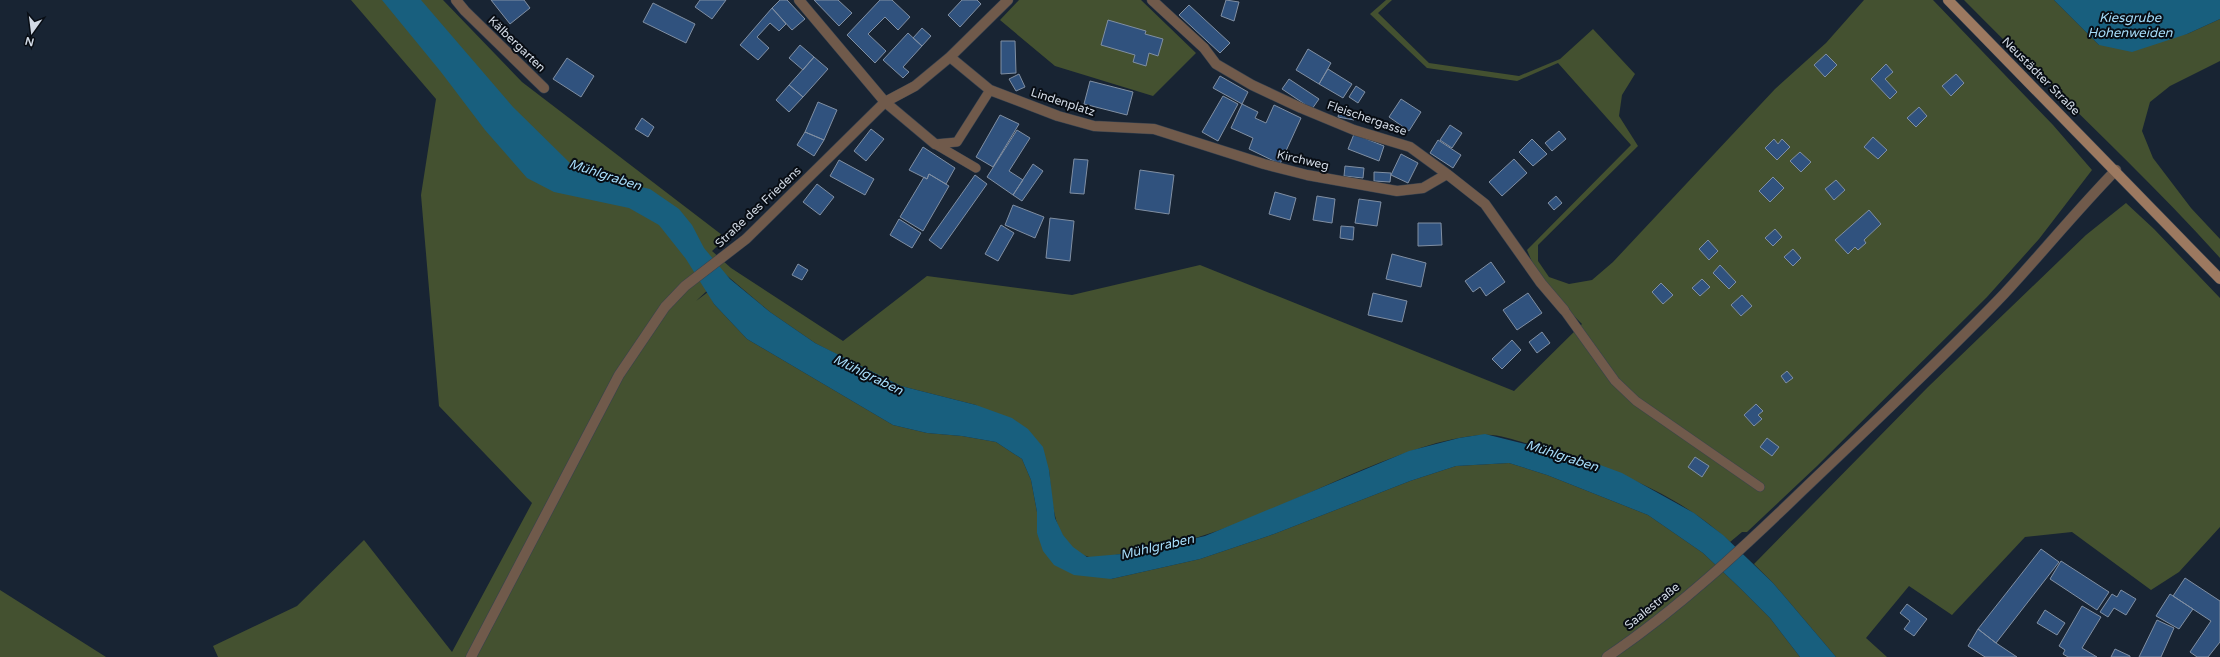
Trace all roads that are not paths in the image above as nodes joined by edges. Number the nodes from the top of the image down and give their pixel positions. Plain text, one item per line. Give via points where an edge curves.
1 (456, 0) edge
2 (799, 0) edge
3 (1008, 0) edge
4 (1152, 0) edge
5 (1948, 0) edge
6 (950, 57) junction
7 (544, 88) dead end
8 (990, 90) junction
9 (885, 102) junction
10 (1154, 130) joint
11 (935, 144) junction
12 (976, 168) dead end
13 (2116, 170) junction
14 (1446, 174) junction
15 (2220, 279) edge
16 (1564, 310) joint
17 (1760, 487) dead end
18 (471, 657) edge
19 (1607, 657) edge

1 - 7 street, Kälbergarten
2 - 9 street
3 - 6 street, Straße des Friedens
4 - 14 street, Fleischergasse via 1204,48 1216,64 1252,85 1301,108 1354,130 1410,146
5 - 13 main road, Neustädter Straße
6 - 8 street, Lindenplatz
6 - 9 street, Straße des Friedens via 915,86
8 - 10 street, Lindenplatz via 1058,116 1094,126
8 - 11 lane via 957,142
9 - 11 street
9 - 18 street, Straße des Friedens via 746,239 685,286 665,307 619,375
10 - 14 street, Kirchweg via 1300,173 1397,191 1423,188
11 - 12 lane
13 - 15 main road, Neustädter Straße
13 - 19 street, Saalestraße via 2004,294 1836,458 1713,574
14 - 16 street, Fleischergasse via 1485,204 1541,283
16 - 17 lane via 1615,381 1636,401

